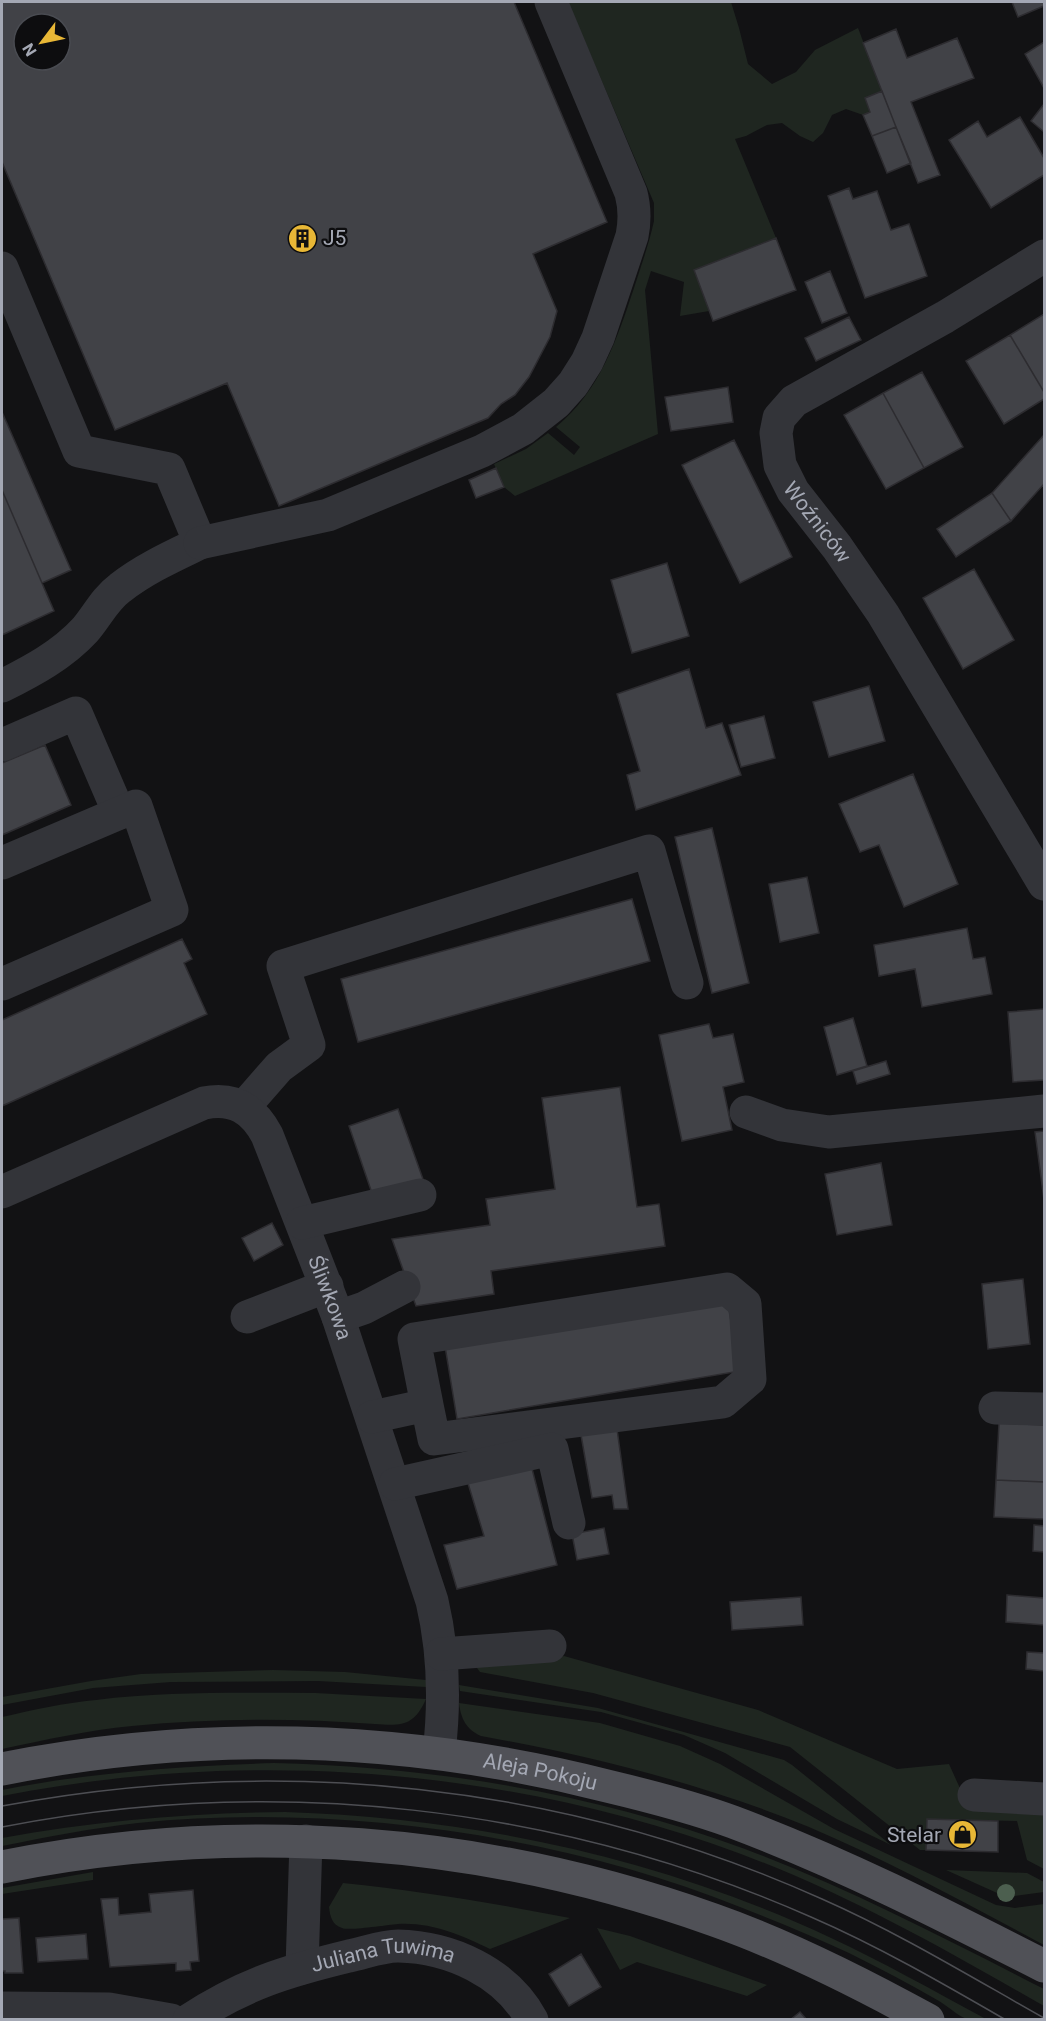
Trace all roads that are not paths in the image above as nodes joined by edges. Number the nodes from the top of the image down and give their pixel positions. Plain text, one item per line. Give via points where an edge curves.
1 (551, 2) edge
2 (1044, 256) edge
3 (2, 268) edge
4 (200, 543) junction
5 (2, 686) edge
6 (2, 745) edge
7 (118, 813) junction
8 (2, 864) edge
9 (1044, 884) edge
10 (687, 983) dead end
11 (2, 984) edge
12 (244, 1107) junction
13 (1044, 1111) edge
14 (746, 1112) dead end
15 (2, 1192) edge
16 (420, 1195) dead end
17 (302, 1223) junction
18 (327, 1286) junction
19 (404, 1287) dead end
20 (248, 1317) dead end
21 (338, 1317) junction
22 (426, 1405) junction
23 (995, 1408) dead end
24 (1044, 1409) edge
25 (372, 1417) junction
26 (395, 1484) junction
27 (569, 1523) dead end
28 (550, 1646) dead end
29 (441, 1654) junction
30 (439, 1753) junction
31 (2, 1769) edge
32 (974, 1795) dead end
33 (1044, 1799) edge
34 (306, 1841) junction
35 (2, 1867) edge
36 (1044, 1966) edge
37 (302, 1968) junction
38 (2, 2008) edge
39 (171, 2019) edge
40 (189, 2019) edge
41 (532, 2019) edge
42 (928, 2019) edge

1 - 4 street via 631,193 635,223 598,338 573,384 532,423 482,451 328,515
2 - 9 street, Woźniców via 945,317 794,401 779,418 776,433 780,465 793,491 883,614
3 - 4 street via 79,451 169,469
4 - 5 street via 133,578 107,599 65,648 38,668
6 - 7 street via 76,713
7 - 8 street
7 - 11 street via 136,806 172,910
10 - 12 street via 649,851 283,966 309,1045 279,1067
12 - 15 street via 222,1101 195,1106
12 - 17 street, Śliwkowa via 267,1135
13 - 14 street via 829,1131 782,1125
16 - 17 street
17 - 18 street, Śliwkowa
18 - 20 street
18 - 21 street, Śliwkowa
19 - 21 street
21 - 25 street, Śliwkowa
22 - 22 street via 414,1339 727,1289 745,1304 750,1379 723,1402 434,1439
22 - 25 street
23 - 24 street
25 - 26 street, Śliwkowa
26 - 27 street via 552,1449
26 - 29 street, Śliwkowa via 432,1601
28 - 29 street
29 - 30 street, Śliwkowa via 443,1710
30 - 31 main road, Aleja Pokoju via 365,1745 221,1743 85,1754
30 - 36 main road, Aleja Pokoju via 583,1780 730,1821 885,1886
32 - 33 street
34 - 35 main road via 164,1844
34 - 37 street, Juliana Tuwima
34 - 42 main road via 415,1849 584,1879 726,1924 843,1975
37 - 40 street via 236,1992
37 - 41 street, Juliana Tuwima via 395,1946 424,1948 476,1965 513,1994
38 - 39 street via 109,2009

